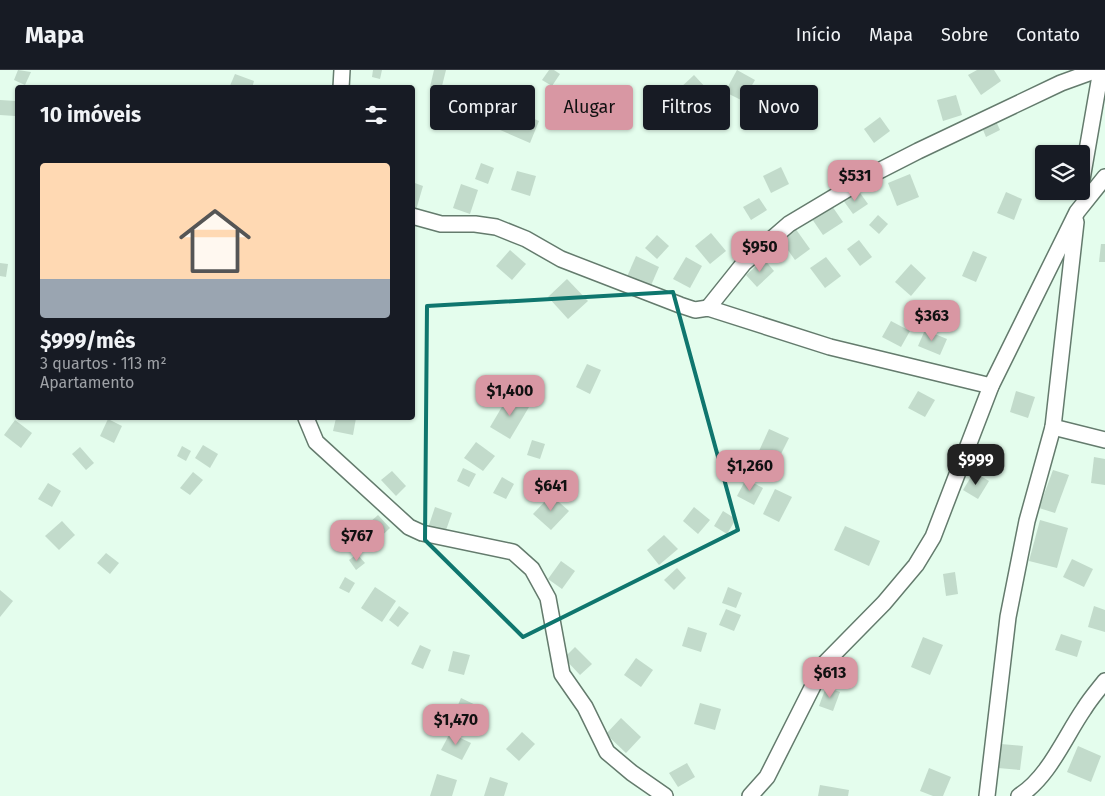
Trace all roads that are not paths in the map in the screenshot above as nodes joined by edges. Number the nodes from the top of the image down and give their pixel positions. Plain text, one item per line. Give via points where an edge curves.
1 (342, 70) edge
2 (1097, 70) edge
3 (1101, 70) edge
4 (341, 85) edge
5 (1088, 145) edge
6 (1105, 176) edge
7 (1079, 200) edge
8 (1077, 212) junction
9 (415, 217) edge
10 (708, 308) junction
11 (991, 386) junction
12 (307, 420) edge
13 (1054, 427) junction
14 (1105, 440) edge
15 (1105, 681) edge
16 (665, 796) edge
17 (750, 796) edge
18 (987, 796) edge
19 (1019, 796) edge

1 - 4 street
2 - 10 street via 1061,83 887,167 789,224 744,264
3 - 5 street
6 - 8 street
7 - 8 street
8 - 11 street
8 - 13 street
9 - 10 street via 441,224 496,227 561,258 680,305 695,310
10 - 11 street via 830,347
11 - 17 street via 933,537 916,565 884,603 824,664 767,777
12 - 16 street via 316,442 409,527 422,534 513,552 532,569 548,598 562,674 585,707 607,752
13 - 14 street
13 - 18 street via 1027,521 1008,617
15 - 19 street via 1043,773

